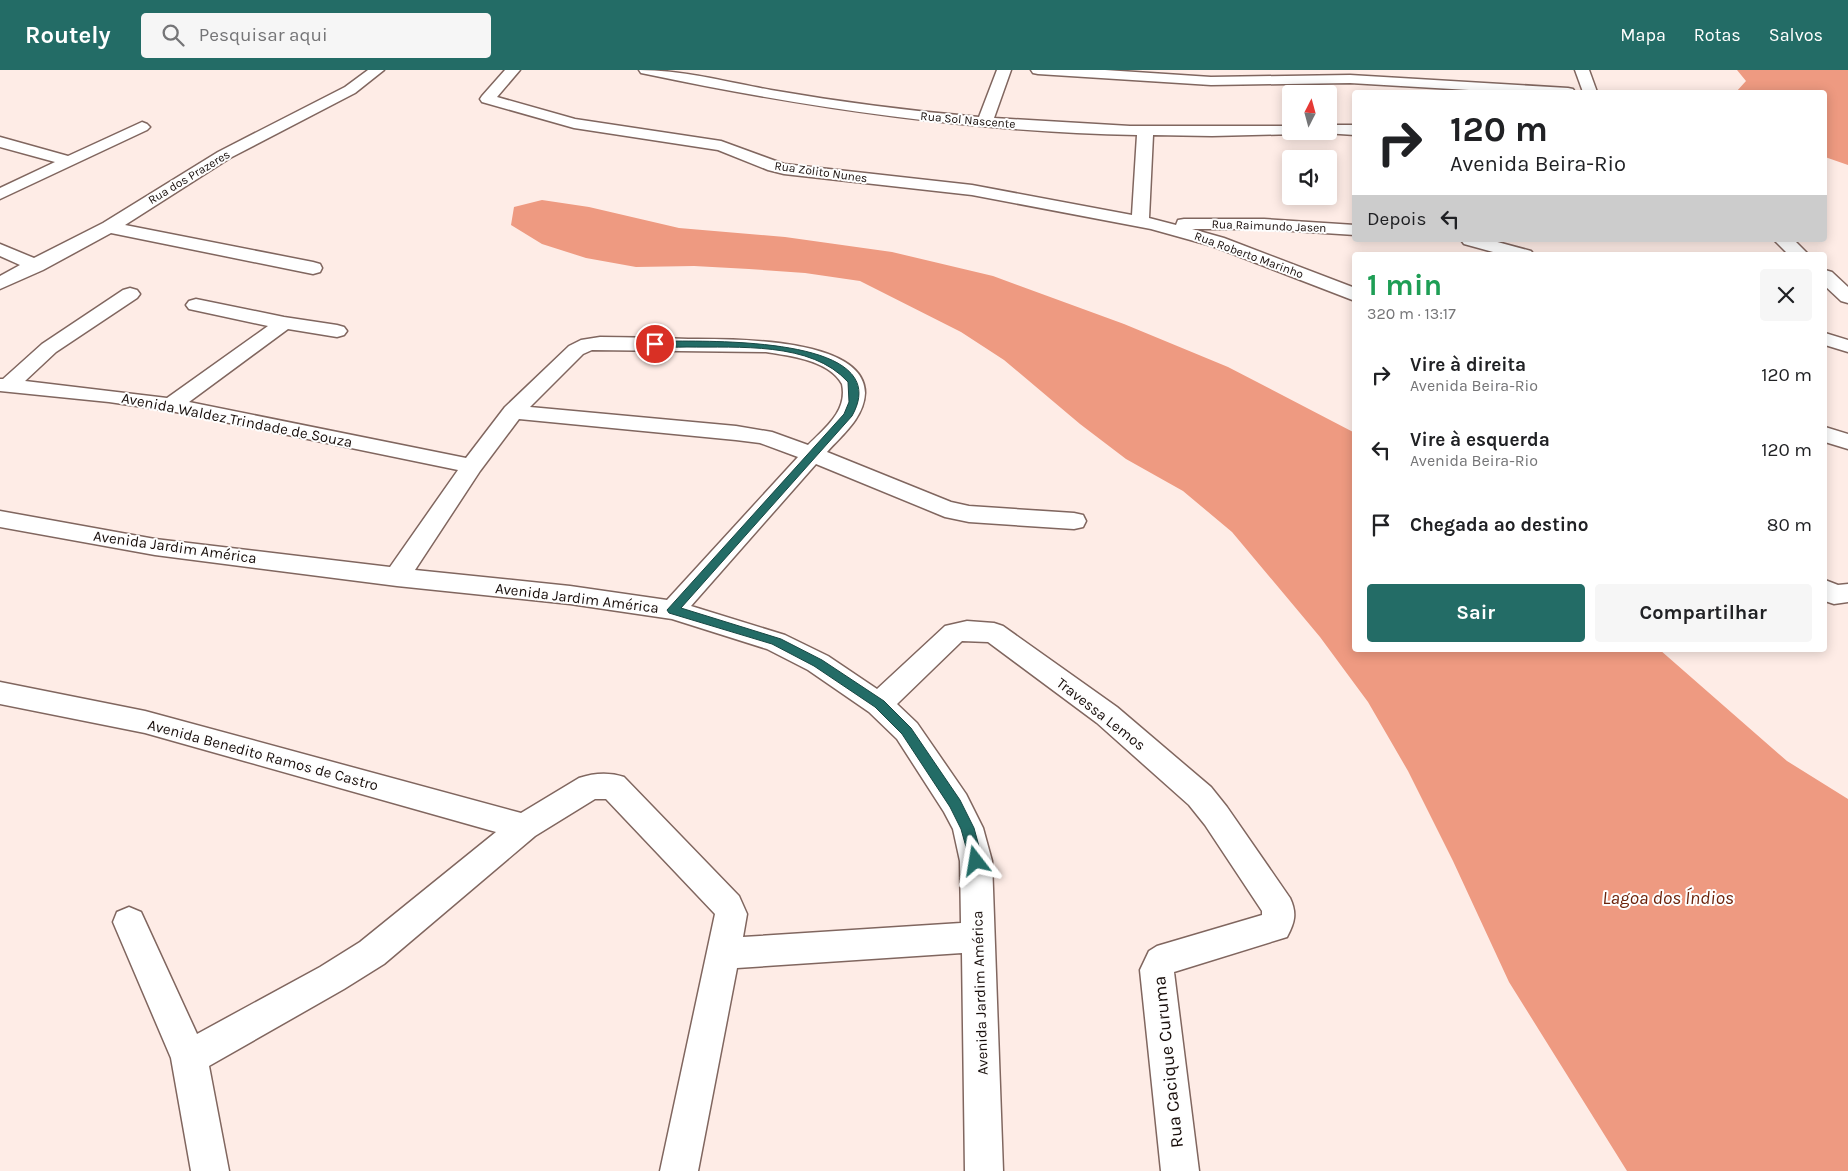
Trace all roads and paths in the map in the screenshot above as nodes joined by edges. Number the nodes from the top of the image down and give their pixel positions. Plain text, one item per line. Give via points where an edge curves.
1 (377, 70) edge
2 (513, 70) edge
3 (646, 70) edge
4 (722, 70) edge
5 (1004, 70) edge
6 (1038, 70) edge
7 (1582, 70) edge
8 (702, 82) junction
9 (1444, 82) edge
10 (1543, 90) edge
11 (1589, 90) edge
12 (985, 122) junction
13 (142, 127) dead end
14 (1338, 130) edge
15 (1352, 130) edge
16 (1282, 131) edge
17 (1145, 132) junction
18 (0, 142) edge
19 (69, 161) junction
20 (0, 194) edge
21 (1147, 222) junction
22 (109, 227) junction
23 (1352, 230) edge
24 (1477, 242) edge
25 (1785, 242) edge
26 (0, 249) edge
27 (1513, 252) edge
28 (1797, 252) edge
29 (36, 266) junction
30 (314, 268) dead end
31 (1827, 278) edge
32 (0, 283) edge
33 (130, 294) dead end
34 (1352, 294) edge
35 (1848, 297) edge
36 (196, 305) dead end
37 (284, 323) junction
38 (337, 331) dead end
39 (1827, 340) edge
40 (1848, 346) edge
41 (4, 386) edge
42 (171, 405) junction
43 (513, 412) junction
44 (1827, 435) edge
45 (1848, 442) edge
46 (811, 454) junction
47 (472, 466) junction
48 (0, 519) edge
49 (1074, 521) dead end
50 (396, 577) junction
51 (673, 610) junction
52 (0, 693) edge
53 (879, 704) junction
54 (524, 827) junction
55 (1279, 919) joint
56 (129, 922) dead end
57 (979, 937) junction
58 (723, 954) junction
59 (190, 1057) junction
60 (210, 1171) edge
61 (679, 1171) edge
62 (984, 1171) edge
63 (1180, 1171) edge

1 - 22 street, Rua dos Prazeres via 350,90 224,155
2 - 21 street, Rua Zolito Nunes via 487,99 574,123 721,146 784,169 972,190
3 - 8 street, Rua Sol Nascente
4 - 8 street
5 - 12 street
6 - 9 street via 1211,81 1318,78
7 - 11 street
8 - 12 street, Rua Sol Nascente via 855,109
9 - 10 street
12 - 17 street, Rua Sol Nascente
13 - 19 street
14 - 15 street
16 - 17 street, Rua Sol Nascente
17 - 21 street
18 - 19 street
19 - 20 street
21 - 23 street, Rua Raimundo Jasen
21 - 34 street, Rua Roberto Marinho via 1218,242
22 - 29 street, Rua dos Prazeres
22 - 30 street
24 - 27 street
25 - 28 street
26 - 29 street
29 - 32 street, Rua dos Prazeres
31 - 35 street
33 - 41 street via 49,348
36 - 37 street
37 - 38 street
37 - 42 street
39 - 40 street
41 - 42 street, Avenida Waldez Trindade de Souza
42 - 47 street, Avenida Waldez Trindade de Souza
43 - 46 street via 764,437
43 - 46 street via 576,350 588,344 791,349 842,370 853,382 849,414
43 - 47 street
44 - 45 street
46 - 49 street via 945,509 969,514
46 - 51 street
47 - 50 street
48 - 50 street, Avenida Jardim América via 155,547
50 - 51 street, Avenida Jardim América via 570,595
51 - 53 street, Avenida Jardim América via 776,642 818,663
52 - 54 street, Avenida Benedito Ramos de Castro via 145,722
53 - 55 street, Travessa Lemos via 954,633 994,634 1107,715 1200,796 1278,908
53 - 57 street, Avenida Jardim América via 907,731 968,828 976,861
54 - 58 street via 590,786 613,786 728,906 731,914
54 - 59 street via 372,952 332,978
55 - 63 street, Rua Cacique Curuma via 1275,926 1169,957 1156,970
56 - 59 street
57 - 58 street
57 - 62 street, Avenida Jardim América
58 - 61 street
59 - 60 street

